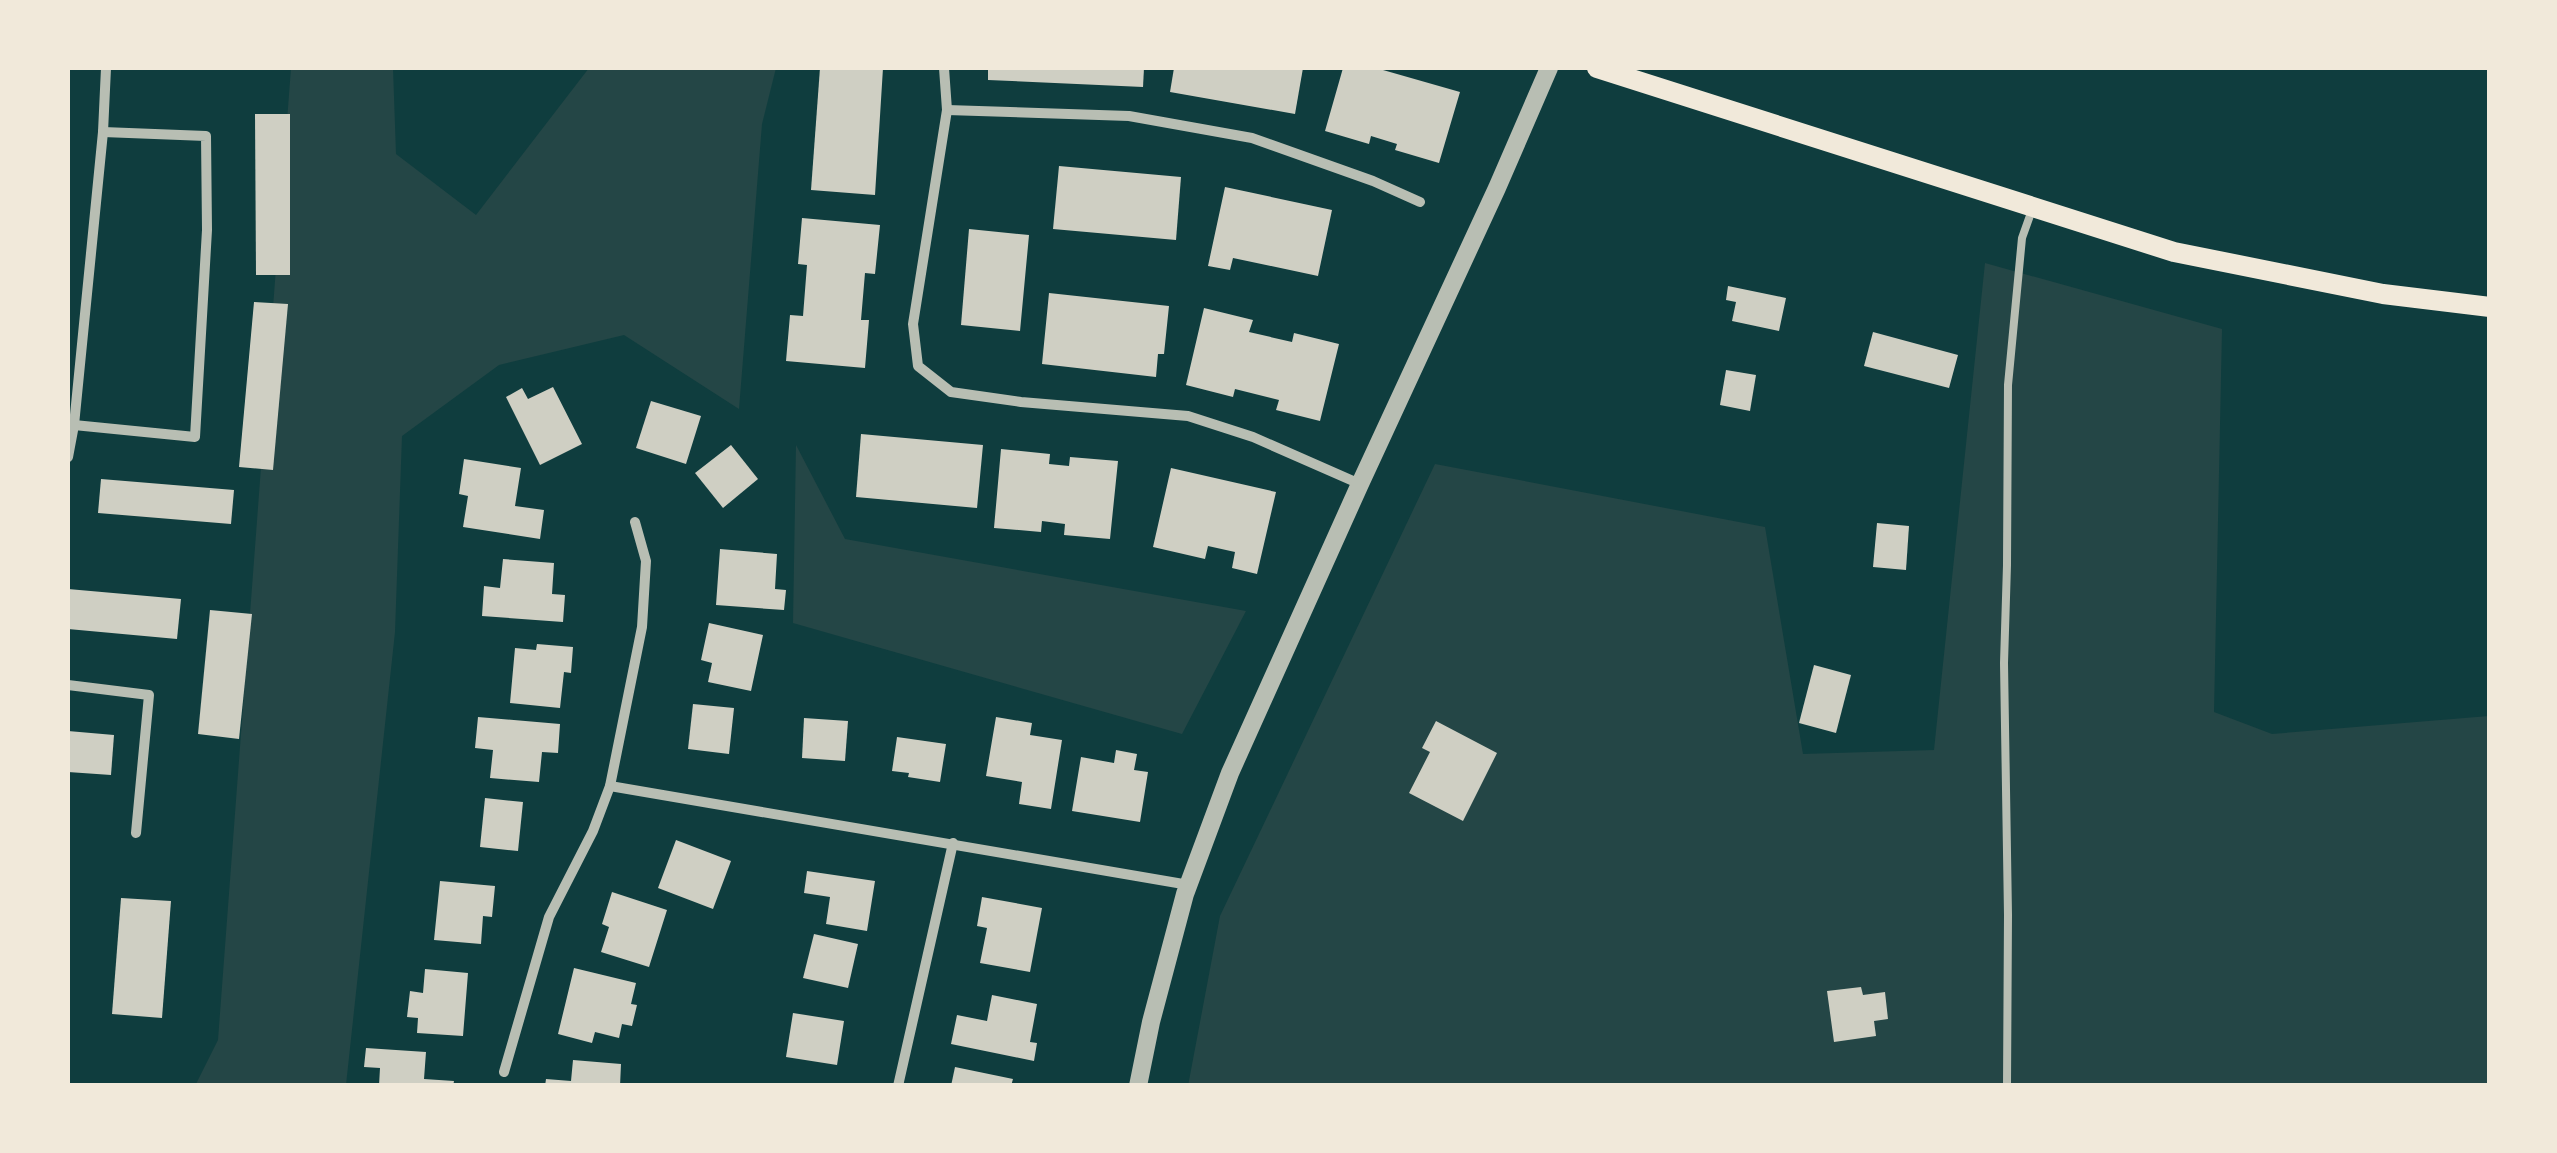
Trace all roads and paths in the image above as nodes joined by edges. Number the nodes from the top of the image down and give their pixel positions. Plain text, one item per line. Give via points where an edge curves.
1 (106, 68) edge
2 (944, 68) edge
3 (1549, 68) edge
4 (1597, 68) edge
5 (947, 110) junction
6 (103, 132) junction
7 (1420, 202) dead end
8 (2033, 208) junction
9 (2490, 307) edge
10 (74, 425) junction
11 (68, 457) edge
12 (1360, 484) junction
13 (635, 522) dead end
14 (68, 685) edge
15 (610, 786) junction
16 (136, 833) dead end
17 (953, 843) junction
18 (1189, 885) junction
19 (504, 1072) dead end
20 (898, 1086) edge
21 (1138, 1086) edge
22 (2007, 1086) edge

1 - 6 street
2 - 5 street
3 - 12 street
4 - 8 main road
5 - 7 street via 1129,116 1252,138
5 - 12 street via 913,324 918,366 951,392 1188,416
6 - 10 street
6 - 10 street via 206,136 194,437
8 - 9 main road via 2174,252 2383,294
8 - 22 lane via 2022,238 2008,385
10 - 11 street
12 - 18 street via 1250,726
13 - 15 street via 646,561 642,627
14 - 16 street via 148,695
15 - 17 street
15 - 19 street via 549,917
17 - 18 street
17 - 20 street
18 - 21 street

